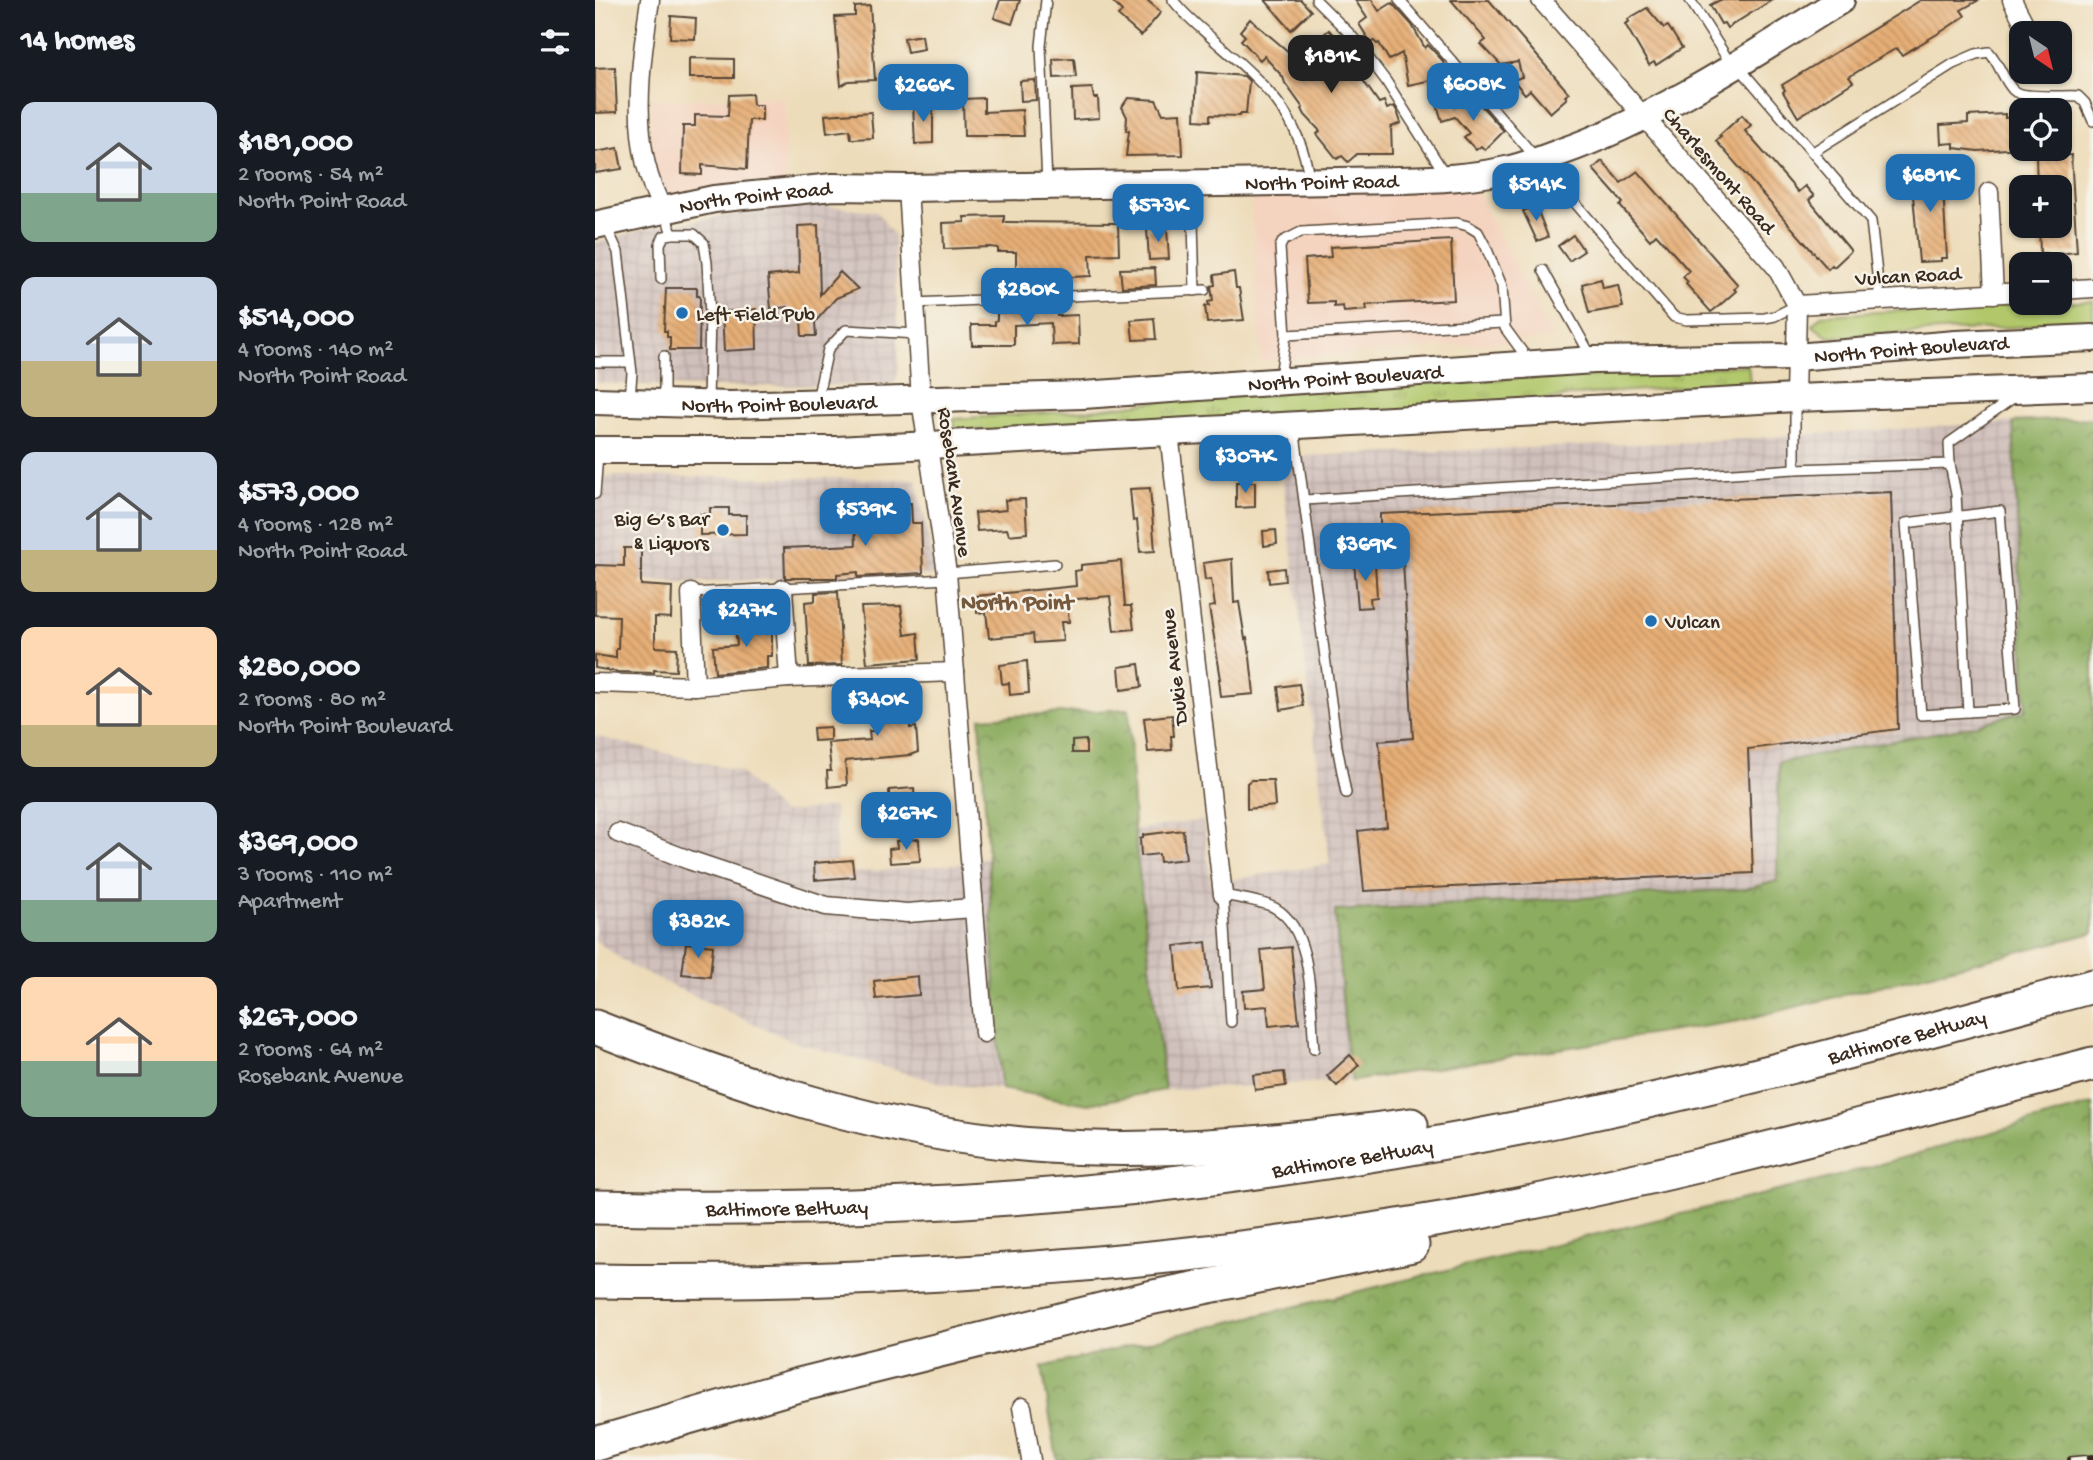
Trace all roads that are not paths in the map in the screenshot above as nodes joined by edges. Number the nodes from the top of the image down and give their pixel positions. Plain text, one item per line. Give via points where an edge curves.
1 (650, 0) edge
2 (1046, 0) edge
3 (1173, 0) edge
4 (1317, 0) edge
5 (1399, 0) edge
6 (1541, 0) edge
7 (1690, 0) edge
8 (1841, 0) edge
9 (2012, 0) edge
10 (2023, 21) edge
11 (1735, 66) junction
12 (1644, 118) junction
13 (2093, 121) edge
14 (1813, 152) junction
15 (1540, 160) junction
16 (1448, 178) junction
17 (1309, 181) junction
18 (1191, 183) junction
19 (1047, 185) junction
20 (908, 188) junction
21 (1989, 192) dead end
22 (663, 209) junction
23 (600, 224) edge
24 (672, 234) junction
25 (1543, 270) dead end
26 (661, 279) dead end
27 (2093, 288) edge
28 (2072, 289) edge
29 (2009, 293) edge
30 (1994, 294) junction
31 (1880, 300) junction
32 (915, 303) junction
33 (1797, 305) junction
34 (1503, 323) junction
35 (916, 334) junction
36 (1286, 335) junction
37 (2093, 338) edge
38 (664, 356) dead end
39 (1795, 356) junction
40 (1594, 360) junction
41 (595, 362) edge
42 (630, 362) junction
43 (1532, 365) junction
44 (1279, 382) junction
45 (2093, 387) edge
46 (2023, 391) junction
47 (1795, 398) junction
48 (921, 400) junction
49 (595, 401) edge
50 (630, 402) junction
51 (664, 403) junction
52 (817, 403) junction
53 (708, 404) junction
54 (1293, 426) junction
55 (1169, 433) junction
56 (927, 444) junction
57 (597, 450) edge
58 (1950, 464) junction
59 (1795, 469) junction
60 (595, 494) edge
61 (1305, 500) junction
62 (1957, 516) junction
63 (1055, 565) dead end
64 (947, 576) junction
65 (783, 589) junction
66 (691, 593) joint
67 (955, 673) junction
68 (789, 678) junction
69 (595, 683) edge
70 (695, 686) junction
71 (1968, 712) junction
72 (1346, 793) dead end
73 (618, 833) dead end
74 (1223, 895) junction
75 (973, 908) junction
76 (2093, 986) edge
77 (595, 1003) edge
78 (1231, 1021) dead end
79 (595, 1027) edge
80 (984, 1033) dead end
81 (1314, 1049) dead end
82 (1807, 1062) junction
83 (2093, 1064) edge
84 (816, 1105) junction
85 (1869, 1123) junction
86 (595, 1207) edge
87 (595, 1281) edge
88 (795, 1386) junction
89 (1022, 1407) dead end
90 (595, 1426) edge
91 (595, 1444) edge
92 (1031, 1460) edge

1 - 22 street via 642,59 643,150 652,190
2 - 19 lane via 1041,46
3 - 17 lane via 1280,105 1299,136
4 - 16 lane via 1386,81
5 - 15 lane
6 - 12 street, Charlesmont Road
7 - 11 lane
8 - 11 main road, North Point Road
9 - 10 street
11 - 12 main road, North Point Road
11 - 14 lane
12 - 15 main road, North Point Road
12 - 33 street, Charlesmont Road via 1776,267
13 - 14 lane via 2078,96 2022,96 2013,91 1989,52 1953,64
14 - 31 lane via 1871,221
15 - 16 main road, North Point Road
15 - 33 lane via 1674,317 1756,318 1775,316
16 - 17 main road, North Point Road
17 - 18 main road, North Point Road
18 - 19 main road, North Point Road
18 - 32 lane via 1200,291
19 - 20 main road, North Point Road
20 - 22 main road, North Point Road via 833,187
20 - 32 street, Rosebank Avenue
21 - 30 street
22 - 23 main road, North Point Road
22 - 24 lane
23 - 42 lane via 618,252
24 - 26 lane via 664,236 660,244
24 - 53 lane via 694,234 703,243 710,315
25 - 40 lane
27 - 28 street
29 - 30 street, Vulcan Road
30 - 31 street, Vulcan Road
31 - 33 street, Vulcan Road
32 - 35 street, Rosebank Avenue
33 - 39 street
34 - 36 lane
34 - 36 lane via 1499,275 1478,232 1457,223 1293,234 1280,247
34 - 43 lane
35 - 48 street, Rosebank Avenue
35 - 52 lane via 846,331 828,349
36 - 44 lane
37 - 39 main road, North Point Boulevard
38 - 51 lane
39 - 40 main road, North Point Boulevard
39 - 47 street
40 - 43 main road, North Point Boulevard
41 - 42 lane
42 - 50 lane
43 - 44 main road, North Point Boulevard
44 - 48 main road, North Point Boulevard
45 - 46 main road, North Point Boulevard
46 - 47 main road, North Point Boulevard
46 - 58 lane via 1949,443
47 - 54 main road, North Point Boulevard
47 - 59 lane
48 - 52 main road, North Point Boulevard
48 - 56 street, Rosebank Avenue
49 - 50 main road, North Point Boulevard
50 - 51 main road, North Point Boulevard
51 - 53 main road, North Point Boulevard
52 - 53 main road, North Point Boulevard
54 - 55 main road, North Point Boulevard
54 - 61 lane
55 - 56 main road, North Point Boulevard
55 - 74 street, Dukie Avenue
56 - 57 main road, North Point Boulevard via 784,451
56 - 64 street, Rosebank Avenue
57 - 60 lane
58 - 59 lane
58 - 62 lane
59 - 61 lane
61 - 72 lane
62 - 71 lane
62 - 71 lane via 2000,511 2015,709
62 - 71 lane via 1906,523 1921,715
63 - 64 lane
64 - 65 lane
64 - 67 street, Rosebank Avenue
65 - 66 lane
65 - 68 street
66 - 70 street
67 - 68 street
67 - 75 street, Rosebank Avenue
68 - 70 street
69 - 70 street
73 - 75 street via 826,906 907,913
74 - 78 lane
74 - 81 lane via 1275,908 1292,923 1305,952
75 - 80 street, Rosebank Avenue
76 - 82 highway, Baltimore Beltway
77 - 84 highway via 657,1037
79 - 84 highway via 703,1070
82 - 84 highway via 1518,1111 1361,1132 1172,1148 1112,1149 984,1140
82 - 86 highway, Baltimore Beltway via 1627,1106 1425,1146 1136,1187 834,1207
83 - 85 highway
85 - 87 highway via 1596,1189 1448,1218 1268,1245 957,1274 724,1283
85 - 88 highway via 1767,1163 1641,1196 1149,1298
88 - 90 highway
88 - 91 highway
89 - 92 street

